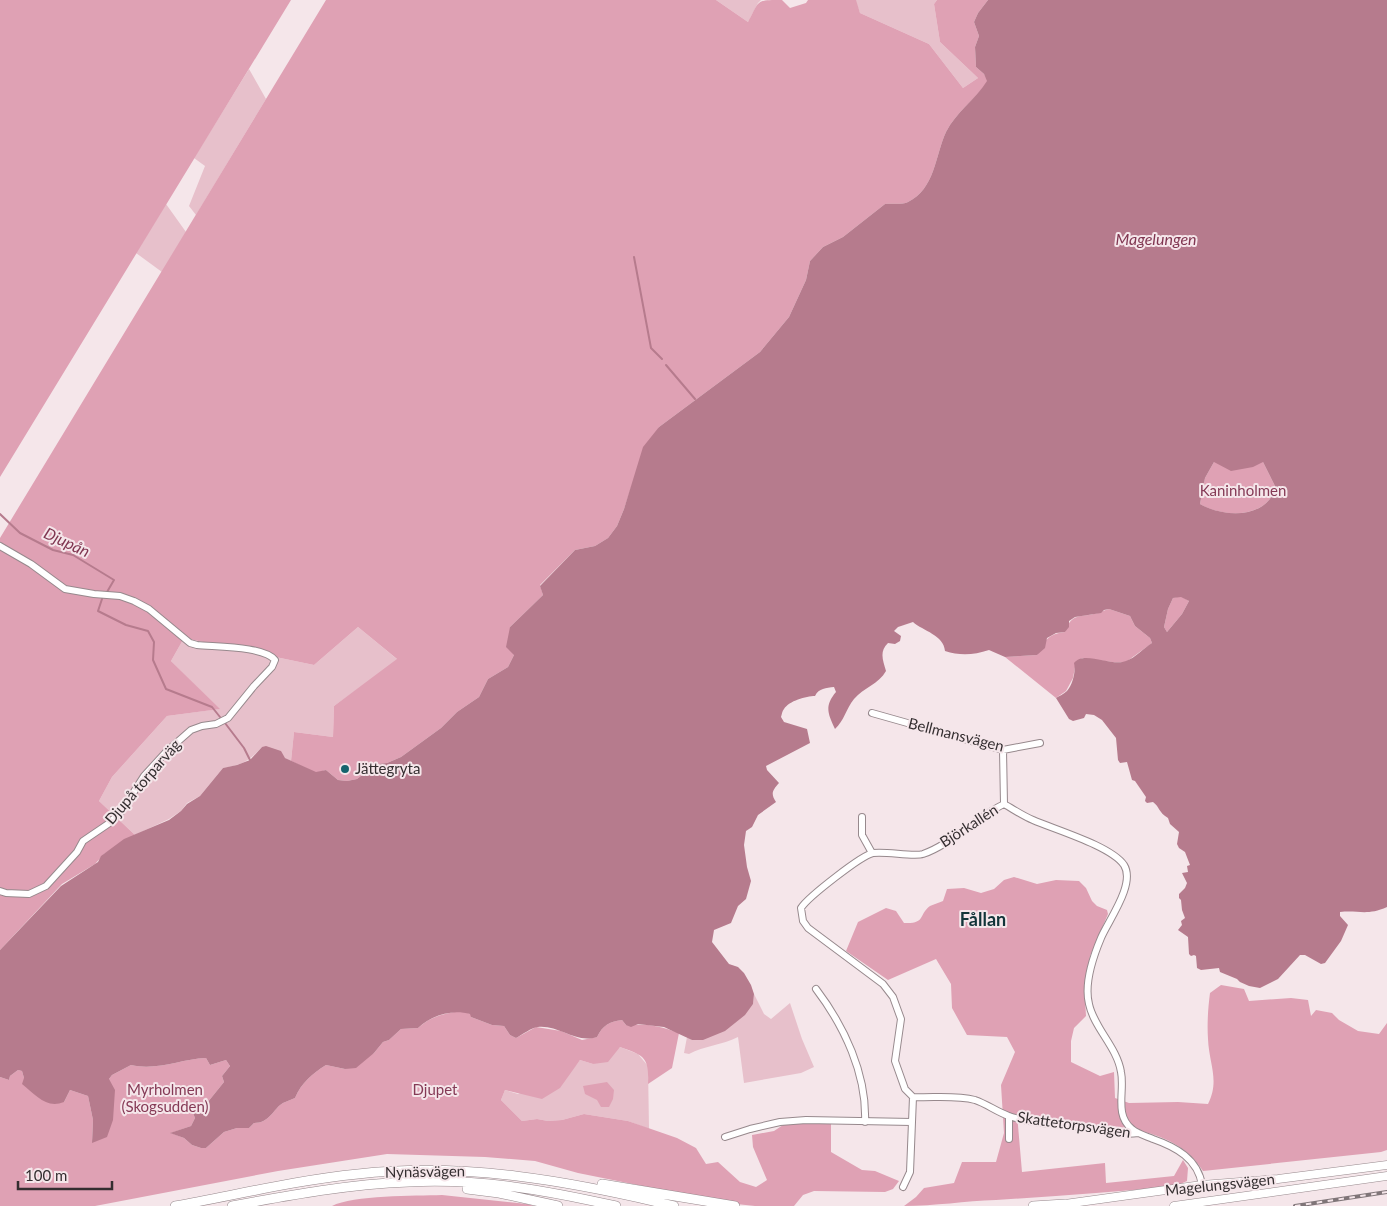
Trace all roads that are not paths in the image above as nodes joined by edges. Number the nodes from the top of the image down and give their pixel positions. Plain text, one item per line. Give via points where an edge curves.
1 (0, 546) edge
2 (872, 713) dead end
3 (1040, 743) dead end
4 (1003, 750) junction
5 (1004, 804) junction
6 (862, 817) dead end
7 (872, 853) junction
8 (0, 891) edge
9 (816, 989) dead end
10 (913, 1097) junction
11 (1009, 1116) junction
12 (865, 1122) junction
13 (912, 1122) junction
14 (1138, 1134) junction
15 (725, 1137) dead end
16 (1009, 1139) dead end
17 (1387, 1165) edge
18 (1387, 1176) edge
19 (535, 1178) junction
20 (410, 1182) junction
21 (1202, 1185) junction
22 (903, 1187) dead end
23 (1066, 1204) junction
24 (1205, 1204) edge
25 (175, 1206) edge
26 (232, 1206) edge
27 (558, 1206) edge
28 (616, 1206) edge
29 (674, 1206) edge
30 (735, 1206) edge
31 (1033, 1206) edge
32 (1054, 1206) edge
33 (1174, 1206) edge

1 - 8 street, Djupå torparväg via 65,589 120,596 134,601 149,609 190,643 254,650 275,660 228,718 191,730 166,752 144,776 121,812 83,841 66,866 46,886 29,894
2 - 4 street, Bellmansvägen
3 - 4 street, Bellmansvägen
4 - 5 street
5 - 7 street, Björkallén via 921,855
5 - 14 street, Björkallén via 1032,820 1111,853 1124,866 1126,884 1101,938 1087,996 1122,1073 1123,1116
6 - 7 street via 862,835
7 - 10 street via 810,898 801,908 801,914 808,928 883,984 893,997 901,1020 895,1062 905,1089
9 - 12 street via 829,1006 852,1050 862,1083
10 - 11 street, Skattetorpsvägen via 973,1100
10 - 13 street
11 - 14 street, Skattetorpsvägen via 1052,1125
11 - 16 street, Skattetorpsvägen
12 - 13 street
12 - 15 street via 780,1122
13 - 22 street via 910,1172
14 - 21 street via 1187,1157 1197,1169
17 - 21 main road, Magelungsvägen
18 - 24 main road, Magelungsvägen
19 - 25 highway, Nynäsvägen via 447,1170 359,1174
19 - 29 highway, Nynäsvägen
19 - 30 highway via 592,1182
20 - 26 highway, Nynäsvägen via 324,1190
20 - 27 highway via 499,1193
20 - 28 highway, Nynäsvägen via 505,1186
21 - 23 main road, Magelungsvägen
21 - 24 main road
23 - 31 highway
23 - 32 street, Magelungsvägen
24 - 33 main road, Magelungsvägen

